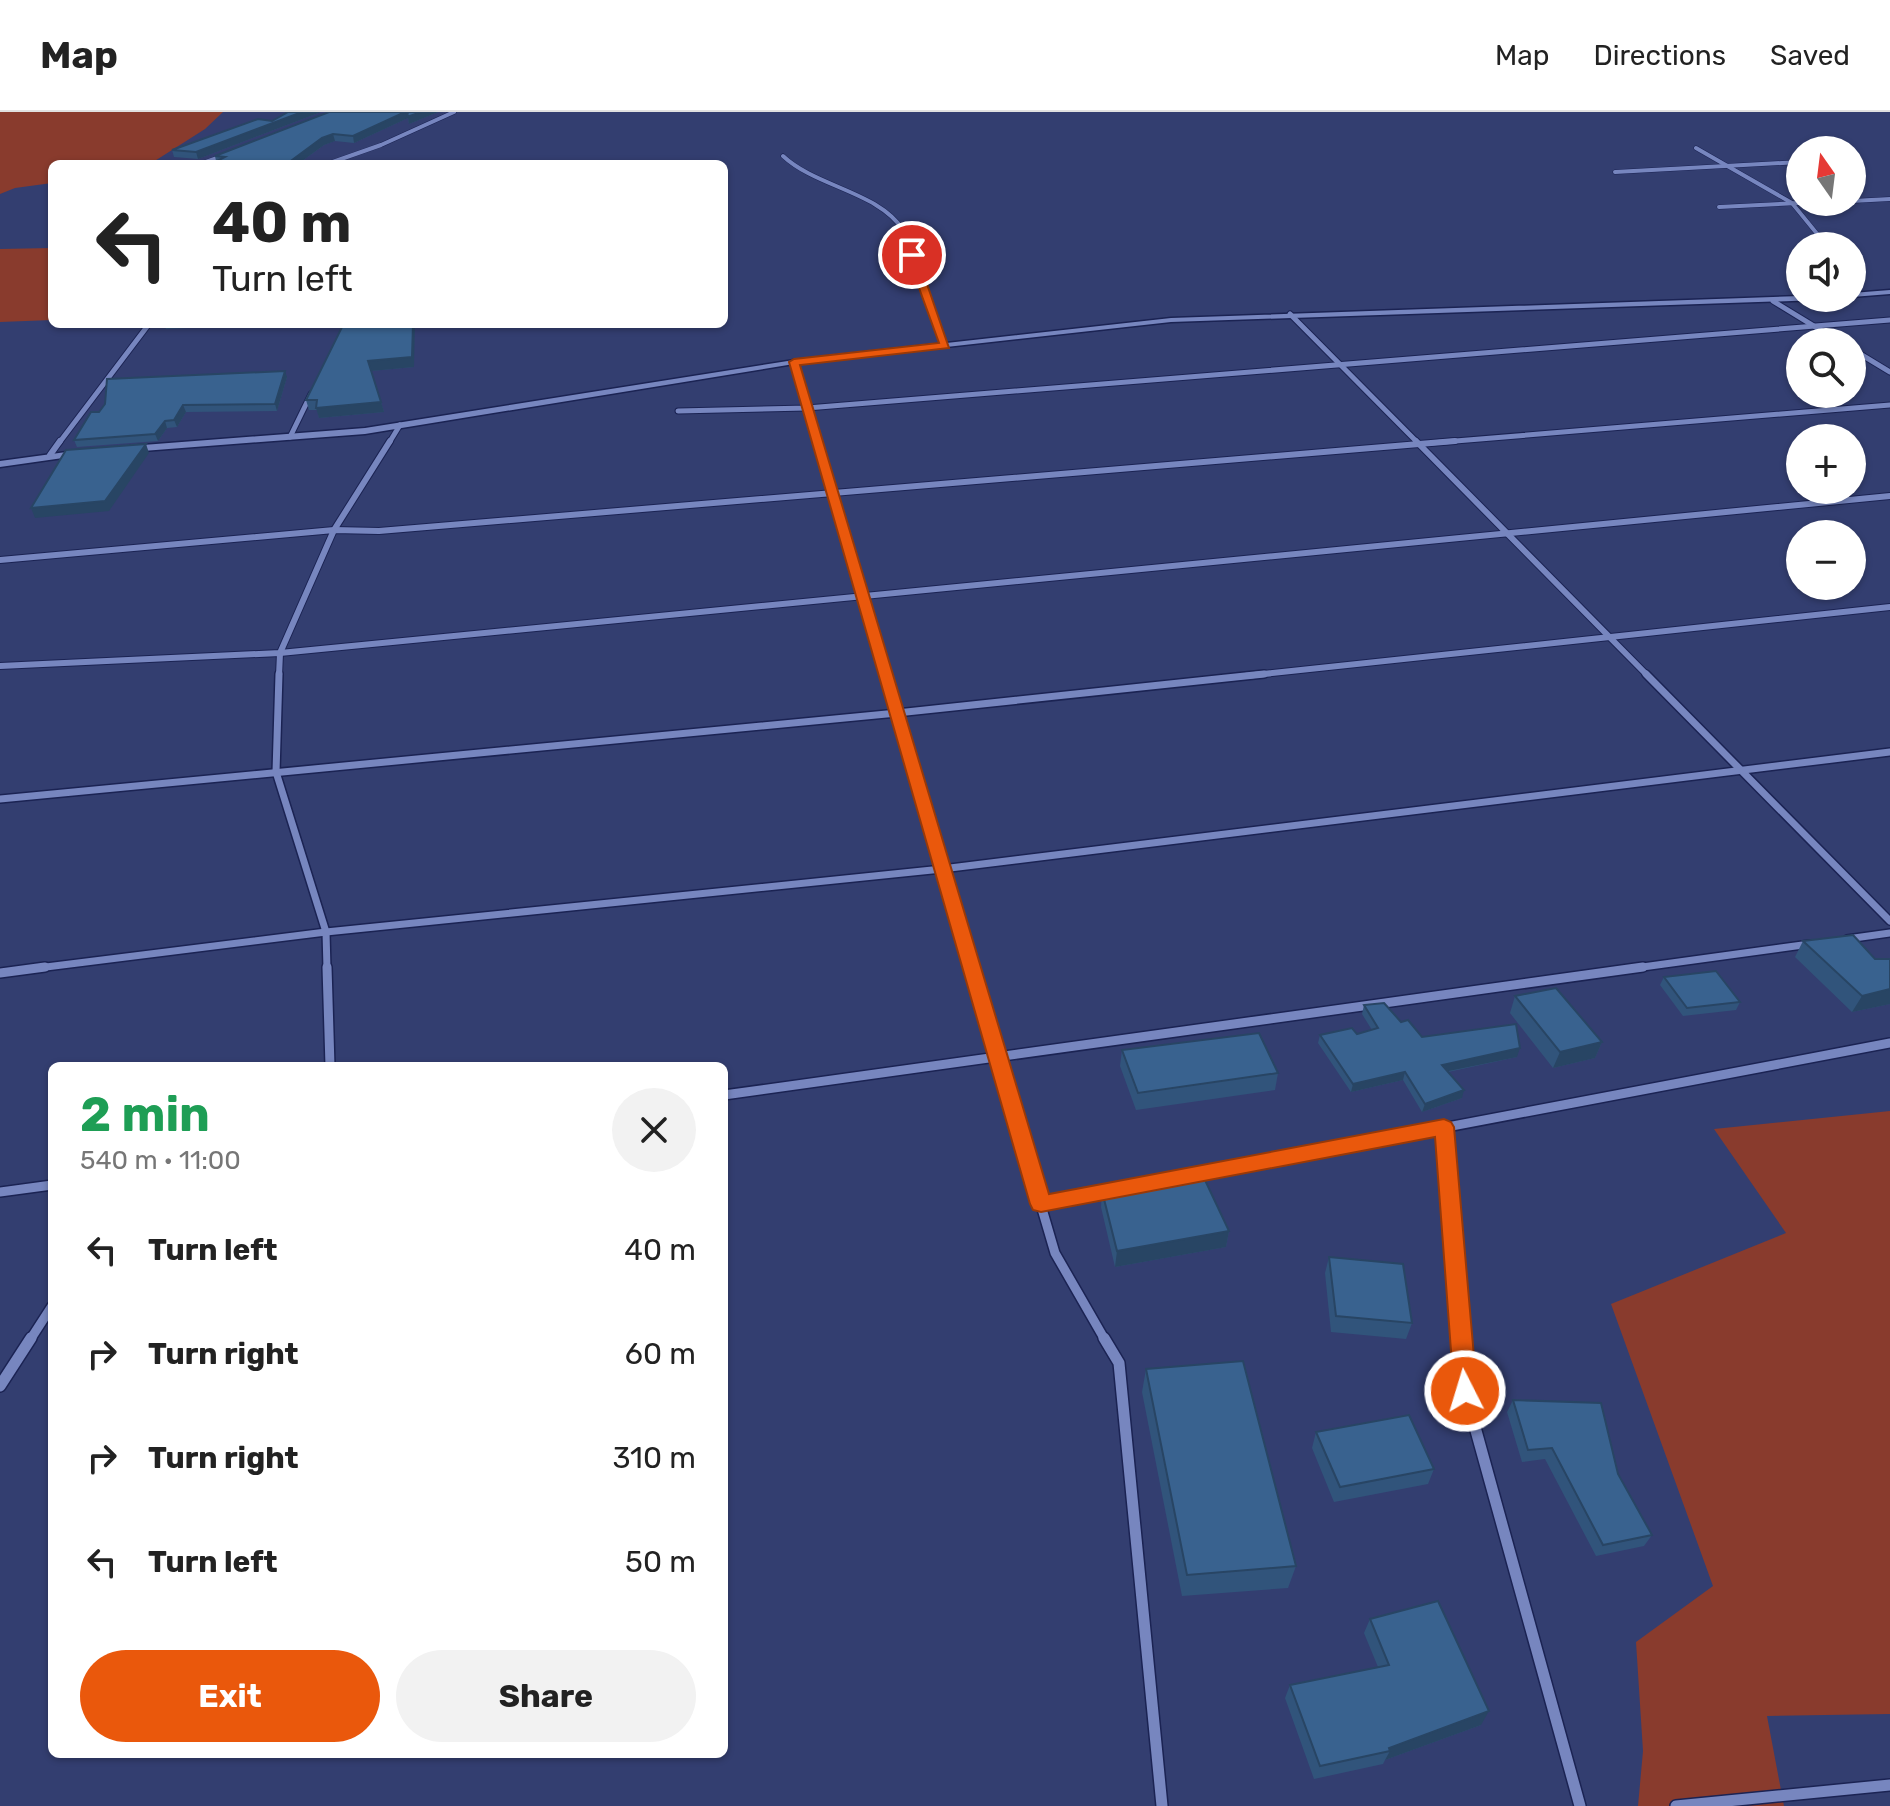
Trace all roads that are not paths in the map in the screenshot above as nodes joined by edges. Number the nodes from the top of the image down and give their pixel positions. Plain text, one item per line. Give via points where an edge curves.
1 (454, 112) edge
2 (1696, 148) dead end
3 (235, 151) edge
4 (783, 156) dead end
5 (211, 160) edge
6 (338, 160) edge
7 (1786, 163) edge
8 (1729, 166) junction
9 (1615, 172) dead end
10 (1786, 199) edge
11 (1890, 199) edge
12 (1866, 200) edge
13 (1786, 203) edge
14 (1719, 207) dead end
15 (1803, 216) edge
16 (1816, 232) edge
17 (1890, 292) edge
18 (1866, 294) edge
19 (1786, 300) edge
20 (1773, 301) junction
21 (1290, 314) junction
22 (1890, 320) edge
23 (146, 328) edge
24 (1816, 328) edge
25 (1826, 328) edge
26 (1786, 331) edge
27 (945, 345) junction
28 (1866, 357) edge
29 (794, 362) junction
30 (1339, 364) junction
31 (1890, 372) edge
32 (318, 380) edge
33 (1890, 405) edge
34 (807, 408) junction
35 (678, 411) dead end
36 (400, 425) junction
37 (290, 437) junction
38 (1420, 445) junction
39 (125, 449) edge
40 (95, 452) edge
41 (50, 455) junction
42 (0, 464) edge
43 (832, 492) junction
44 (1890, 496) edge
45 (334, 530) junction
46 (1505, 531) junction
47 (0, 560) edge
48 (862, 594) junction
49 (1890, 607) edge
50 (1610, 637) junction
51 (280, 653) junction
52 (0, 666) edge
53 (897, 713) junction
54 (1890, 752) edge
55 (1740, 768) junction
56 (276, 772) junction
57 (0, 799) edge
58 (942, 869) junction
59 (1890, 921) edge
60 (326, 932) junction
61 (1890, 933) edge
62 (1843, 940) edge
63 (1827, 942) edge
64 (0, 973) edge
65 (1890, 1043) edge
66 (998, 1058) junction
67 (330, 1062) edge
68 (728, 1094) edge
69 (1444, 1127) junction
70 (48, 1186) edge
71 (0, 1192) edge
72 (1041, 1204) junction
73 (48, 1312) edge
74 (0, 1386) edge
75 (1890, 1785) edge
76 (1162, 1806) edge
77 (1580, 1806) edge
78 (1676, 1806) edge

1 - 6 street
2 - 8 street
3 - 5 street
4 - 27 street via 799,171 869,200 903,229
7 - 8 street
8 - 9 street
8 - 10 street
11 - 12 street
13 - 14 street
15 - 16 street
17 - 18 street
19 - 20 street
20 - 21 street
20 - 24 street
21 - 27 street via 1171,320
21 - 30 street
22 - 25 street
23 - 41 street
26 - 30 street
27 - 29 street
28 - 31 street
29 - 34 street
29 - 36 street
30 - 34 street
30 - 38 street
32 - 37 street
33 - 38 street
34 - 35 street
34 - 43 street
36 - 37 street
36 - 45 street
37 - 39 street
38 - 43 street
38 - 46 street
40 - 41 street
41 - 42 street
43 - 45 street via 379,531
43 - 48 street
44 - 46 street
45 - 47 street
45 - 51 street
46 - 48 street
46 - 50 street
48 - 51 street
48 - 53 street
49 - 50 street
50 - 53 street
50 - 55 street
51 - 52 street
51 - 56 street
53 - 56 street
53 - 58 street
54 - 55 street
55 - 58 street
55 - 59 street
56 - 57 street
56 - 60 street
58 - 60 street
58 - 66 street
60 - 64 street
60 - 67 street
61 - 62 street
63 - 66 street
65 - 69 street
66 - 68 street
66 - 72 street
69 - 72 street
69 - 77 street via 1465,1391
70 - 71 street
72 - 76 street via 1055,1253 1119,1363
73 - 74 street
75 - 78 street

